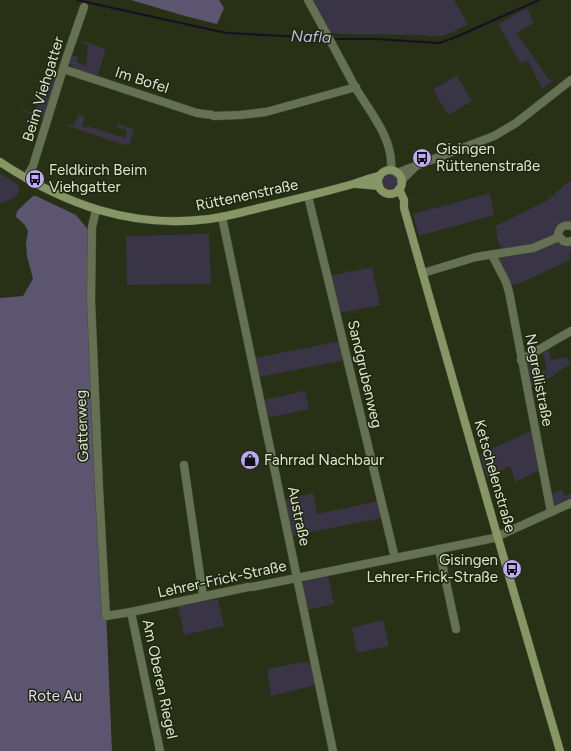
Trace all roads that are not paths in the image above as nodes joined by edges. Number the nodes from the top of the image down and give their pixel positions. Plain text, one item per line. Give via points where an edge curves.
1 (308, 0) edge
2 (84, 7) dead end
3 (63, 69) junction
4 (571, 80) edge
5 (356, 87) junction
6 (0, 162) edge
7 (417, 166) junction
8 (394, 172) junction
9 (380, 176) junction
10 (29, 180) junction
11 (355, 184) junction
12 (400, 185) junction
13 (379, 186) junction
14 (391, 194) junction
15 (308, 196) junction
16 (404, 208) junction
17 (96, 210) junction
18 (222, 217) junction
19 (571, 226) edge
20 (559, 238) junction
21 (571, 241) edge
22 (492, 255) junction
23 (423, 273) junction
24 (571, 331) edge
25 (521, 360) junction
26 (184, 464) dead end
27 (571, 502) edge
28 (551, 512) junction
29 (498, 536) junction
30 (439, 549) junction
31 (395, 558) junction
32 (297, 578) junction
33 (203, 596) junction
34 (131, 612) junction
35 (456, 629) dead end
36 (160, 751) edge
37 (333, 751) edge
38 (560, 751) edge

1 - 5 street
2 - 3 street, Beim Viehgatter
3 - 5 street, Im Bofel via 197,113 213,115 240,116 266,112
3 - 10 street, Beim Viehgatter
4 - 7 street via 500,133
5 - 8 street via 385,138
6 - 10 main road, Rüttenenstraße
7 - 8 street
7 - 12 street
8 - 9 main road via 384,171
8 - 12 main road
9 - 11 main road, Rüttenenstraße
9 - 13 main road
10 - 17 main road, Rüttenenstraße via 62,197
11 - 13 main road, Rüttenenstraße
11 - 15 main road, Rüttenenstraße
12 - 14 main road
12 - 16 main road, Ketschelenstraße
13 - 14 main road via 384,192
14 - 16 main road, Ketschelenstraße
15 - 18 main road, Rüttenenstraße
15 - 31 street, Sandgrubenweg
16 - 23 main road, Ketschelenstraße
17 - 18 main road, Rüttenenstraße via 158,221 196,221
17 - 34 street, Gatterweg via 92,226 91,300 106,616
18 - 32 street, Austraße
19 - 20 street via 562,227 558,232
20 - 21 street via 565,242
20 - 22 street via 533,248
22 - 23 street via 476,257
22 - 25 street, Negrellistraße via 509,292
23 - 29 main road, Ketschelenstraße
24 - 25 street
25 - 28 street, Negrellistraße
26 - 33 street
27 - 28 street, Lehrer-Frick-Straße
28 - 29 street, Lehrer-Frick-Straße
29 - 30 street, Lehrer-Frick-Straße
29 - 38 main road, Ketschelenstraße
30 - 31 street, Lehrer-Frick-Straße
30 - 35 street
31 - 32 street, Lehrer-Frick-Straße
32 - 33 street, Lehrer-Frick-Straße
32 - 37 street, Austraße
33 - 34 street, Lehrer-Frick-Straße
34 - 36 street, Am Oberen Riegel

